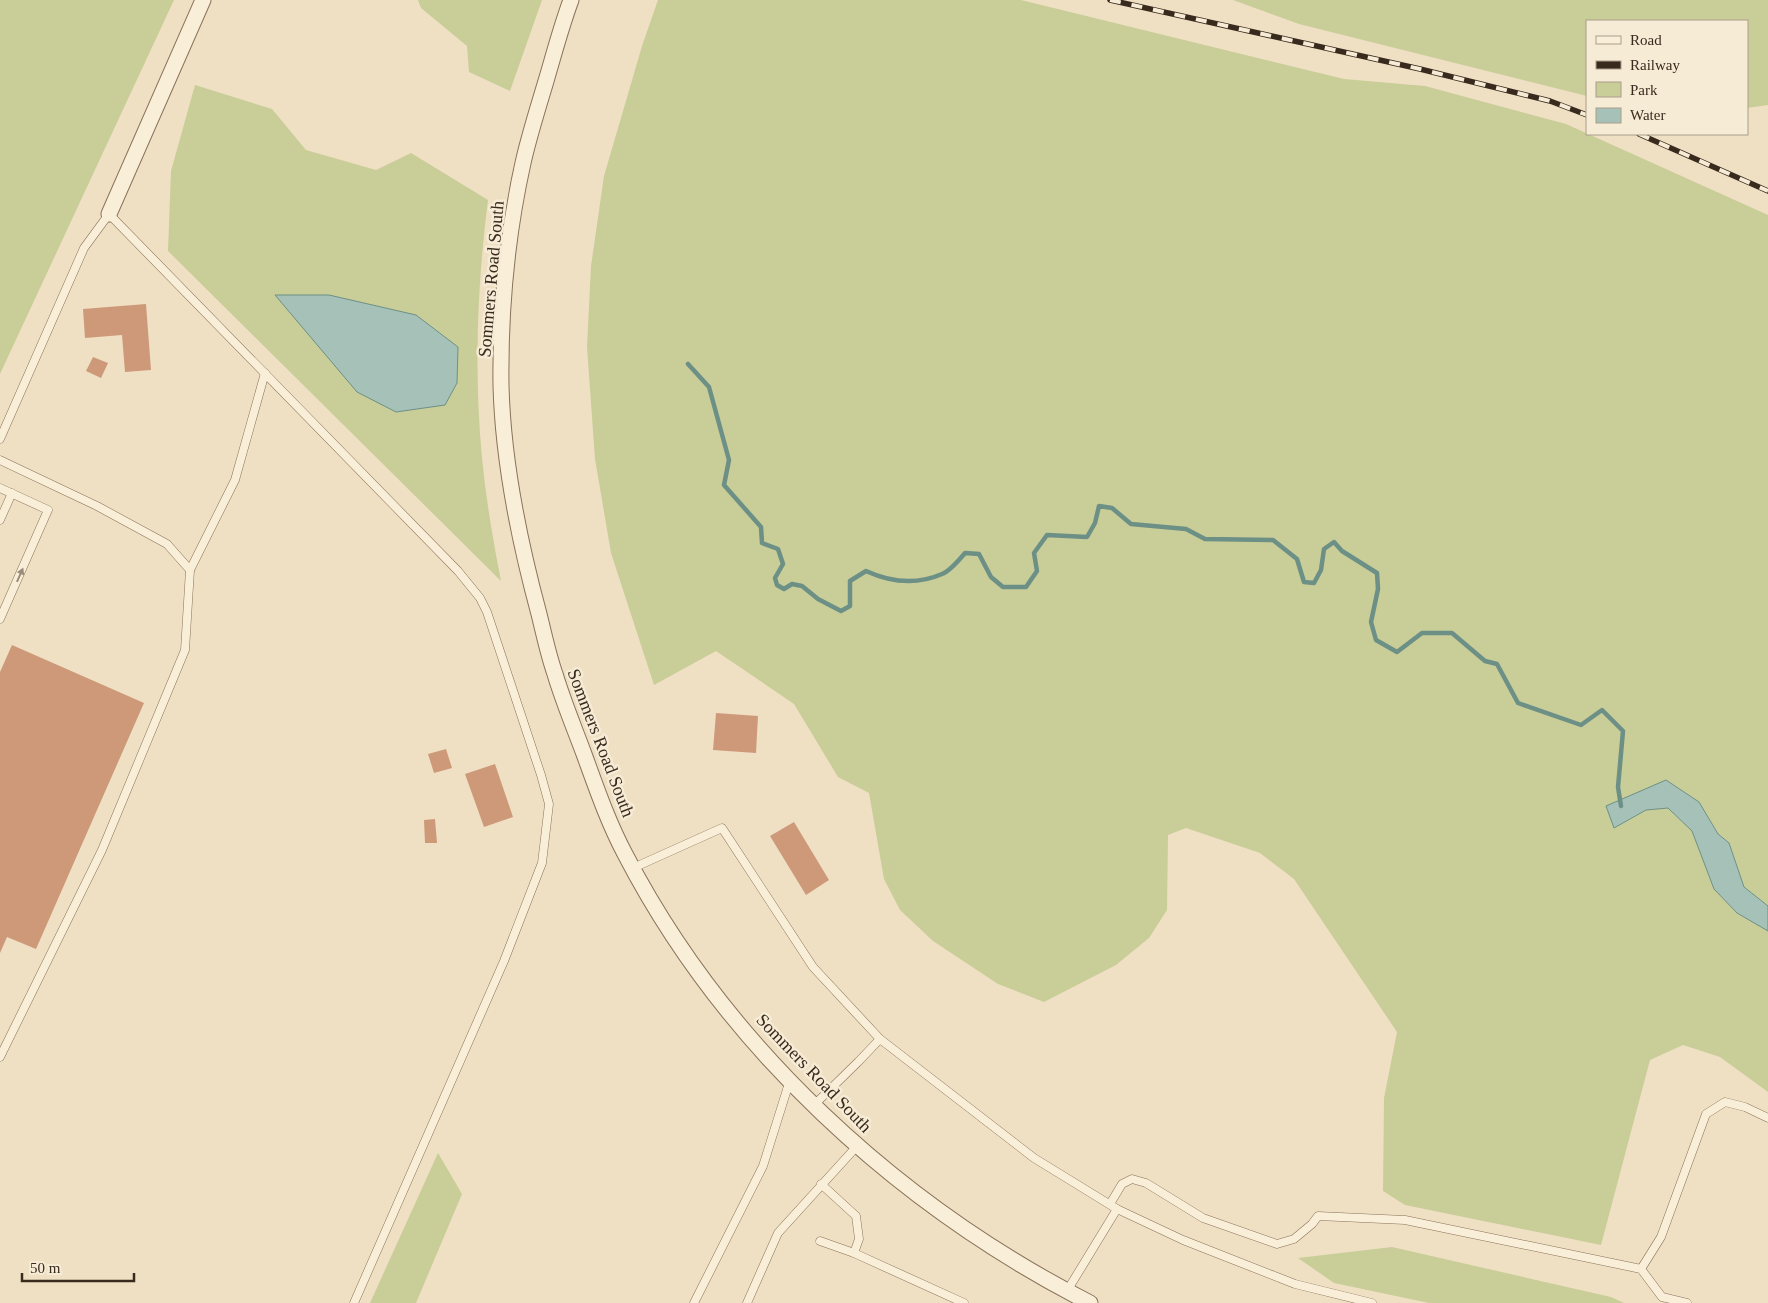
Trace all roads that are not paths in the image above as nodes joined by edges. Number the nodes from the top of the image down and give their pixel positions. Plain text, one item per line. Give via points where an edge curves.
1 (203, 0) edge
2 (571, 0) edge
3 (109, 214) junction
4 (265, 373) junction
5 (0, 439) edge
6 (0, 460) edge
7 (0, 488) edge
8 (12, 493) junction
9 (0, 520) edge
10 (190, 570) junction
11 (0, 619) edge
12 (633, 868) junction
13 (880, 1039) junction
14 (0, 1057) edge
15 (790, 1080) junction
16 (814, 1105) junction
17 (1768, 1118) edge
18 (858, 1145) junction
19 (821, 1184) junction
20 (1110, 1204) junction
21 (1117, 1209) junction
22 (820, 1241) dead end
23 (854, 1254) junction
24 (1641, 1268) junction
25 (1067, 1291) junction
26 (354, 1303) edge
27 (694, 1303) edge
28 (747, 1303) edge
29 (964, 1303) edge
30 (1090, 1303) edge
31 (1372, 1303) edge
32 (1687, 1303) edge

1 - 3 street
2 - 12 street, Sommers Road South via 523,161 515,208 502,316 503,434 527,570 554,672 612,827
3 - 4 lane
3 - 5 lane via 84,248
4 - 10 lane via 235,480
4 - 26 lane via 458,570 480,598 549,804 542,863 504,960
6 - 10 lane via 167,544
7 - 8 lane
8 - 9 lane
11 -> 8 lane via 48,510
10 - 14 lane via 185,650 102,850
12 - 13 lane via 722,828 813,967
12 - 15 street, Sommers Road South via 705,981
13 - 16 lane
13 - 20 lane via 1034,1158
15 - 16 street, Sommers Road South
15 - 27 lane via 763,1166
16 - 18 street, Sommers Road South
17 - 24 lane via 1725,1102 1706,1114 1662,1237
18 - 19 lane
18 - 25 street, Sommers Road South via 940,1211 995,1249
19 - 23 lane via 856,1216 859,1238
19 - 28 lane via 778,1233
20 - 21 lane
20 - 24 lane via 1122,1184 1132,1179 1146,1183 1203,1218 1277,1244 1294,1239 1318,1216 1405,1220
21 - 25 lane
21 - 31 lane via 1184,1240 1295,1284
22 - 23 lane
23 - 29 lane
24 - 32 lane via 1662,1297
25 - 30 street, Sommers Road South

